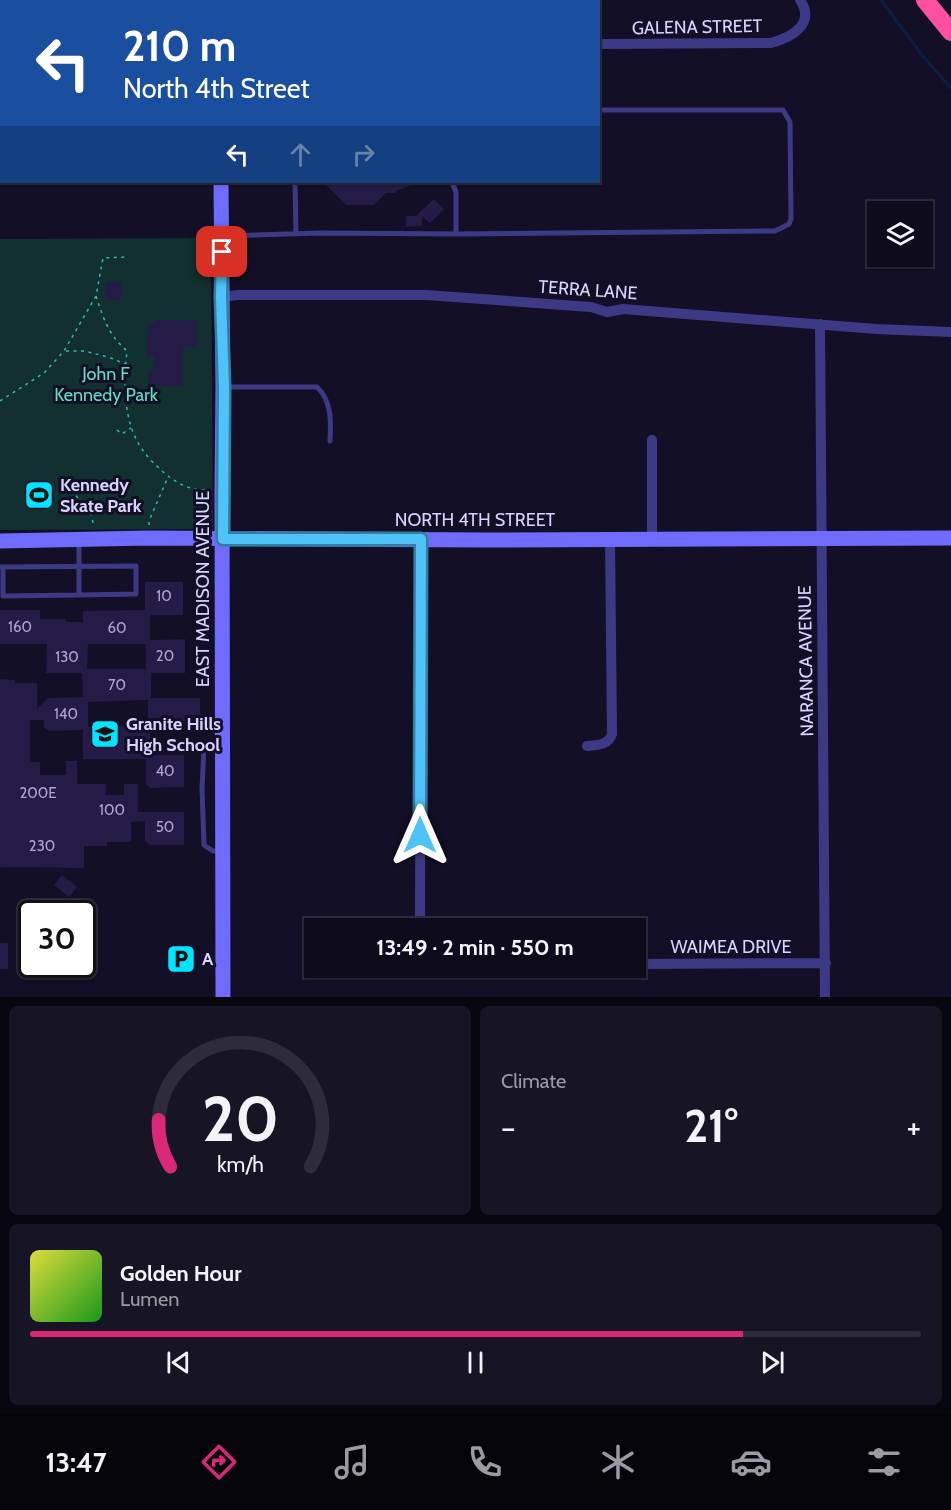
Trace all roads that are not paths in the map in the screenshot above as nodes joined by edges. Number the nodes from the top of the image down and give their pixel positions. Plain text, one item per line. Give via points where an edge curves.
1 (800, 0) edge
2 (925, 0) edge
3 (951, 32) edge
4 (600, 44) edge
5 (600, 110) edge
6 (221, 183) edge
7 (295, 183) edge
8 (452, 183) edge
9 (296, 234) junction
10 (456, 234) junction
11 (222, 236) junction
12 (221, 297) junction
13 (820, 324) junction
14 (951, 332) edge
15 (224, 387) junction
16 (652, 440) dead end
17 (330, 441) dead end
18 (820, 538) junction
19 (951, 538) edge
20 (79, 539) junction
21 (223, 539) junction
22 (421, 539) junction
23 (610, 539) junction
24 (652, 540) junction
25 (0, 541) edge
26 (2, 567) edge
27 (79, 567) junction
28 (79, 595) junction
29 (223, 742) junction
30 (587, 746) dead end
31 (223, 850) junction
32 (420, 918) edge
33 (826, 963) junction
34 (646, 964) edge
35 (223, 997) edge
36 (825, 997) edge

1 - 4 street, GALENA STREET via 805,17 801,27 779,40
2 - 3 highway
5 - 10 lane via 783,110 790,122 789,224 775,231
6 - 11 street, EAST MADISON AVENUE
7 - 9 lane
8 - 10 lane
9 - 10 lane
9 - 11 lane
11 - 12 street, EAST MADISON AVENUE
12 - 13 street, TERRA LANE via 426,295 591,307 607,312 623,309
12 - 15 street, EAST MADISON AVENUE
13 - 14 street, TERRA LANE
13 - 18 street, NARANCA AVENUE
15 - 17 lane via 317,387 324,393 332,418
15 - 21 street, EAST MADISON AVENUE
16 - 24 street
18 - 19 street, NORTH 4TH STREET
18 - 24 street, NORTH 4TH STREET
18 - 33 street, NARANCA AVENUE
20 - 21 street, NORTH 4TH STREET
20 - 25 street, NORTH 4TH STREET
20 - 27 lane
21 - 22 street, NORTH 4TH STREET
21 - 29 street, EAST MADISON AVENUE
22 - 23 street, NORTH 4TH STREET
22 - 32 street
23 - 24 street, NORTH 4TH STREET
23 - 30 street via 612,734 606,743
26 - 27 lane
26 - 28 lane via 3,596
27 - 28 lane
27 - 28 lane via 136,566 136,594
29 - 31 street, EAST MADISON AVENUE
29 - 31 lane via 204,747 202,789 204,844 213,850
31 - 35 street, EAST MADISON AVENUE
33 - 34 street, WAIMEA DRIVE
33 - 36 street, NARANCA AVENUE

